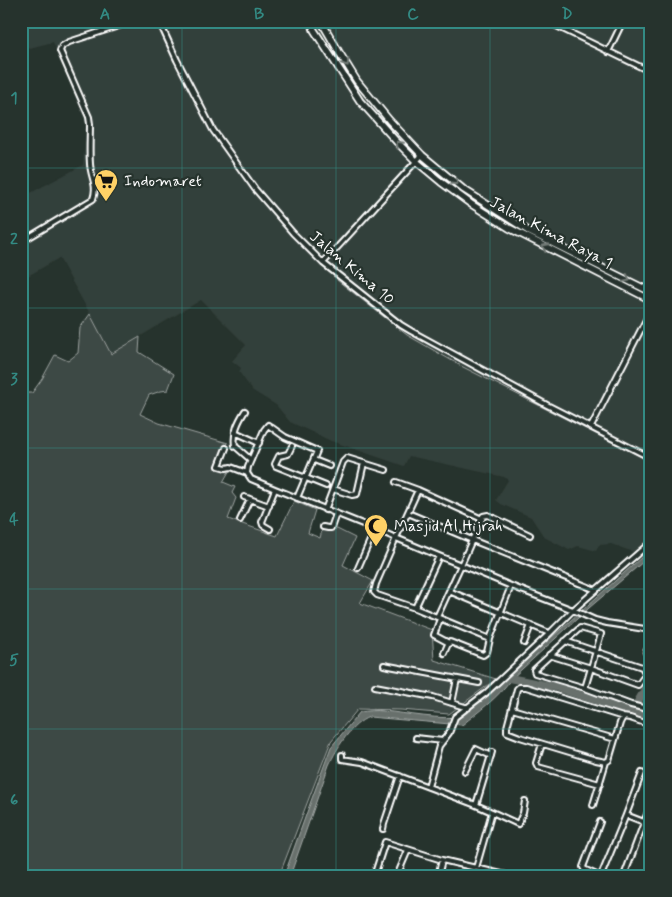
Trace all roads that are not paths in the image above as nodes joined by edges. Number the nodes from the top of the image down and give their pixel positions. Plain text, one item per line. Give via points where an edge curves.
1 (134, 21) edge
2 (159, 21) edge
3 (311, 21) edge
4 (321, 21) edge
5 (546, 21) edge
6 (623, 21) edge
7 (608, 52) junction
8 (651, 72) edge
9 (422, 155) junction
10 (417, 162) junction
11 (21, 242) edge
12 (323, 263) junction
13 (651, 292) edge
14 (651, 300) edge
15 (651, 310) edge
16 (245, 411) dead end
17 (591, 427) junction
18 (235, 432) junction
19 (259, 443) junction
20 (292, 446) dead end
21 (226, 448) dead end
22 (651, 458) edge
23 (251, 460) junction
24 (314, 460) junction
25 (364, 463) junction
26 (329, 466) dead end
27 (386, 470) dead end
28 (246, 473) junction
29 (306, 478) junction
30 (396, 482) dead end
31 (326, 486) dead end
32 (275, 489) junction
33 (333, 489) junction
34 (418, 490) junction
35 (244, 497) dead end
36 (297, 498) junction
37 (250, 499) junction
38 (269, 506) junction
39 (325, 510) junction
40 (408, 513) junction
41 (336, 514) junction
42 (482, 519) junction
43 (240, 520) dead end
44 (323, 527) dead end
45 (270, 529) dead end
46 (375, 529) junction
47 (530, 535) dead end
48 (396, 538) junction
49 (472, 540) junction
50 (651, 542) edge
51 (439, 556) junction
52 (460, 565) junction
53 (358, 568) dead end
54 (511, 586) junction
55 (596, 590) junction
56 (449, 592) junction
57 (415, 608) junction
58 (575, 611) junction
59 (500, 613) junction
60 (439, 618) junction
61 (530, 625) junction
62 (651, 630) edge
63 (549, 633) junction
64 (490, 639) junction
65 (565, 641) junction
66 (651, 642) edge
67 (449, 643) junction
68 (524, 643) dead end
69 (596, 651) junction
70 (646, 652) dead end
71 (444, 653) dead end
72 (549, 655) junction
73 (384, 665) dead end
74 (591, 668) junction
75 (457, 679) junction
76 (479, 683) dead end
77 (375, 686) dead end
78 (585, 688) junction
79 (452, 703) junction
80 (468, 708) junction
81 (512, 709) junction
82 (651, 710) edge
83 (624, 717) junction
84 (651, 725) edge
85 (416, 738) dead end
86 (615, 739) junction
87 (443, 741) junction
88 (542, 744) junction
89 (342, 755) dead end
90 (606, 762) junction
91 (465, 771) dead end
92 (642, 773) dead end
93 (400, 776) junction
94 (600, 784) junction
95 (428, 787) junction
96 (525, 801) dead end
97 (651, 804) edge
98 (476, 805) junction
99 (593, 805) dead end
100 (492, 812) junction
101 (626, 815) junction
102 (600, 822) dead end
103 (644, 822) junction
104 (384, 829) dead end
105 (408, 850) junction
106 (442, 860) junction
107 (476, 868) junction
108 (651, 872) edge
109 (500, 874) edge
110 (374, 876) edge
111 (397, 876) edge
112 (438, 876) edge
113 (510, 876) edge
114 (600, 876) edge
115 (624, 876) edge
116 (649, 876) edge

1 - 11 street via 62,46 60,51 89,117 90,164 95,194 93,199
2 - 12 street, Jalan Kima 10 via 213,130 255,189
10 -> 3 main road, Jalan Kima Raya 1 via 360,101
4 -> 9 main road via 357,81
5 - 7 street
6 - 7 street
7 - 8 street
9 - 10 street
9 -> 13 main road via 463,189 522,228
10 - 12 street
14 -> 10 main road, Jalan Kima Raya 1 via 509,228 471,204
12 - 17 street, Jalan Kima 10 via 406,328
15 - 17 street
16 - 18 street
17 - 22 street, Jalan Kima 10
18 - 19 street
18 - 23 street via 235,446
19 - 23 street
19 - 24 street via 264,430 270,426 285,437 316,450
20 - 29 street via 288,454 279,456 275,465
21 - 28 street via 219,466
23 - 28 street
24 - 26 street
24 - 29 street
25 - 27 street
25 - 33 street via 345,459
25 - 33 street via 357,494
28 - 32 street
29 - 31 street
29 - 36 street
30 - 34 street
32 - 36 street
32 - 38 street
33 - 39 street
34 - 40 street
34 - 42 street
35 - 37 street
36 - 39 street
37 - 38 street
37 - 43 street
38 - 45 street via 262,524
39 - 41 street
40 - 48 street
40 - 49 street
41 - 44 street via 331,528
41 - 46 street
42 - 47 street via 488,515
42 - 49 street
46 - 48 street
46 - 53 street
48 - 51 street
48 - 57 street via 374,592
49 - 52 street
49 - 55 street
50 - 55 street
51 - 52 street
51 - 57 street
52 - 54 street
52 - 56 street
54 - 58 street
54 - 59 street
55 - 58 street
56 - 59 street
56 - 60 street
57 - 60 street
58 - 62 street via 607,623
58 - 63 street
59 - 61 street
59 - 64 street
60 - 64 street
60 - 67 street via 434,635
61 - 63 street
61 - 68 street
63 - 80 street
64 - 67 street via 483,655
65 - 69 street
65 - 69 street via 580,628 601,634
65 - 72 street
66 - 70 street
67 - 71 street
69 - 74 street
69 - 74 street via 642,667 646,674 638,685
72 - 74 street
72 - 78 street via 534,670 535,673
73 - 75 street
74 - 78 street
75 - 76 street
75 - 79 street
77 - 79 street
78 - 82 street
79 - 80 street
80 - 87 street via 458,713
81 - 83 street via 517,690 522,687
81 - 86 street
81 - 88 street via 507,732
83 - 84 street
83 - 86 street
85 - 87 street
86 - 90 street
87 - 95 street
88 - 90 street
88 - 94 street via 536,763 538,767
89 - 93 street via 342,759 362,762
90 - 94 street
91 - 98 street via 476,749 491,754
92 - 101 street
93 - 95 street
93 - 104 street
94 - 99 street
95 - 98 street
96 - 100 street via 518,824
97 - 103 street
98 - 100 street
100 - 107 street
101 - 103 street
101 - 114 street
102 - 114 street via 583,867
103 - 115 street
105 - 106 street
105 - 110 street via 385,842
105 - 111 street
106 - 107 street
106 - 112 street
107 - 109 street
108 - 116 street
109 - 113 street

